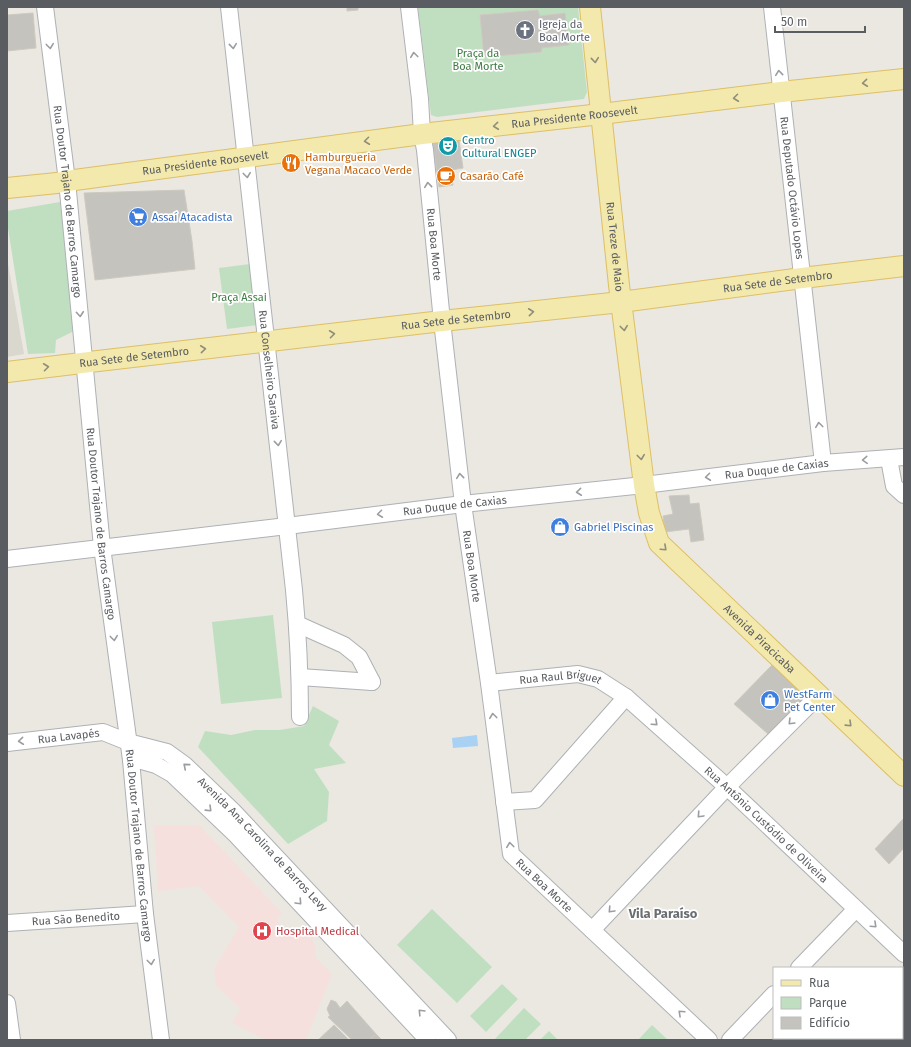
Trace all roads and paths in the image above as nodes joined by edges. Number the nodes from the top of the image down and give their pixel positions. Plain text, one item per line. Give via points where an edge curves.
1 (45, 7) edge
2 (229, 7) edge
3 (409, 7) edge
4 (590, 7) edge
5 (772, 7) edge
6 (904, 79) edge
7 (781, 92) junction
8 (601, 114) junction
9 (422, 134) junction
10 (245, 157) junction
11 (67, 181) junction
12 (7, 188) edge
13 (904, 266) edge
14 (802, 278) junction
15 (621, 302) junction
16 (442, 321) junction
17 (267, 342) junction
18 (84, 362) junction
19 (7, 372) edge
20 (897, 458) edge
21 (823, 464) junction
22 (644, 485) junction
23 (904, 495) edge
24 (463, 504) junction
25 (287, 526) junction
26 (102, 548) junction
27 (7, 559) edge
28 (297, 624) junction
29 (300, 677) junction
30 (489, 683) junction
31 (819, 695) junction
32 (626, 697) junction
33 (300, 717) dead end
34 (128, 742) junction
35 (7, 743) edge
36 (131, 760) junction
37 (904, 776) edge
38 (727, 787) junction
39 (504, 802) junction
40 (856, 909) junction
41 (145, 914) junction
42 (7, 923) edge
43 (592, 930) junction
44 (904, 954) edge
45 (800, 967) edge
46 (773, 995) edge
47 (7, 1002) edge
48 (12, 1040) edge
49 (161, 1040) edge
50 (428, 1040) edge
51 (448, 1040) edge
52 (709, 1040) edge
53 (730, 1040) edge

1 -> 11 street, Rua Doutor Trajano de Barros Camargo
2 -> 10 street, Rua Conselheiro Saraiva
9 -> 3 street, Rua Boa Morte
4 -> 8 main road, Rua Treze de Maio
7 -> 5 street, Rua Deputado Octávio Lopes
6 -> 7 main road, Rua Presidente Roosevelt
7 -> 8 main road, Rua Presidente Roosevelt
7 - 14 street, Rua Deputado Octávio Lopes
8 -> 9 main road, Rua Presidente Roosevelt
8 - 15 main road, Rua Treze de Maio
9 -> 10 main road, Rua Presidente Roosevelt
16 -> 9 street, Rua Boa Morte
10 - 11 main road, Rua Presidente Roosevelt
10 -> 17 street, Rua Conselheiro Saraiva
11 - 12 main road, Rua Presidente Roosevelt
11 -> 18 street, Rua Doutor Trajano de Barros Camargo
13 - 14 main road, Rua Sete de Setembro
14 - 15 main road, Rua Sete de Setembro
21 -> 14 street, Rua Deputado Octávio Lopes
16 -> 15 main road, Rua Sete de Setembro
15 -> 22 main road, Rua Treze de Maio
17 -> 16 main road, Rua Sete de Setembro
24 -> 16 street, Rua Boa Morte
18 -> 17 main road, Rua Sete de Setembro
17 -> 25 street, Rua Conselheiro Saraiva
19 -> 18 main road, Rua Sete de Setembro
18 - 26 street, Rua Doutor Trajano de Barros Camargo
20 -> 21 street, Rua Duque de Caxias
20 - 23 street via 894,486
21 -> 22 street, Rua Duque de Caxias
22 -> 24 street, Rua Duque de Caxias
22 -> 31 main road, Avenida Piracicaba via 658,543
24 -> 25 street, Rua Duque de Caxias
24 - 30 street, Rua Boa Morte
25 - 26 street, Rua Duque de Caxias
25 - 28 street, Rua Conselheiro Saraiva
26 - 27 street, Rua Duque de Caxias
26 -> 34 street, Rua Doutor Trajano de Barros Camargo
28 - 29 street, Rua Conselheiro Saraiva
28 - 29 street via 344,645 359,657 372,682
29 - 33 street, Rua Conselheiro Saraiva
30 - 32 street, Rua Raul Briguet via 578,674 598,678
39 -> 30 street, Rua Boa Morte
31 -> 37 main road, Avenida Piracicaba
31 -> 38 street
32 -> 38 street, Rua Antônio Custódio de Oliveira
32 - 39 street via 535,800
34 -> 35 street, Rua Lavapés via 103,732
34 - 36 street, Rua Doutor Trajano de Barros Camargo
51 -> 34 street, Avenida Ana Carolina de Barros Levy via 233,811 185,765 167,752
36 - 41 street, Rua Doutor Trajano de Barros Camargo
36 -> 50 street, Avenida Ana Carolina de Barros Levy via 156,765 172,774 236,835
38 - 40 street, Rua Antônio Custódio de Oliveira
38 -> 43 street
43 -> 39 street, Rua Boa Morte via 511,854
40 -> 44 street, Rua Antônio Custódio de Oliveira
40 - 45 street
41 - 42 street, Rua São Benedito
41 -> 49 street, Rua Doutor Trajano de Barros Camargo
52 -> 43 street, Rua Boa Morte
46 - 53 street
47 - 48 street

